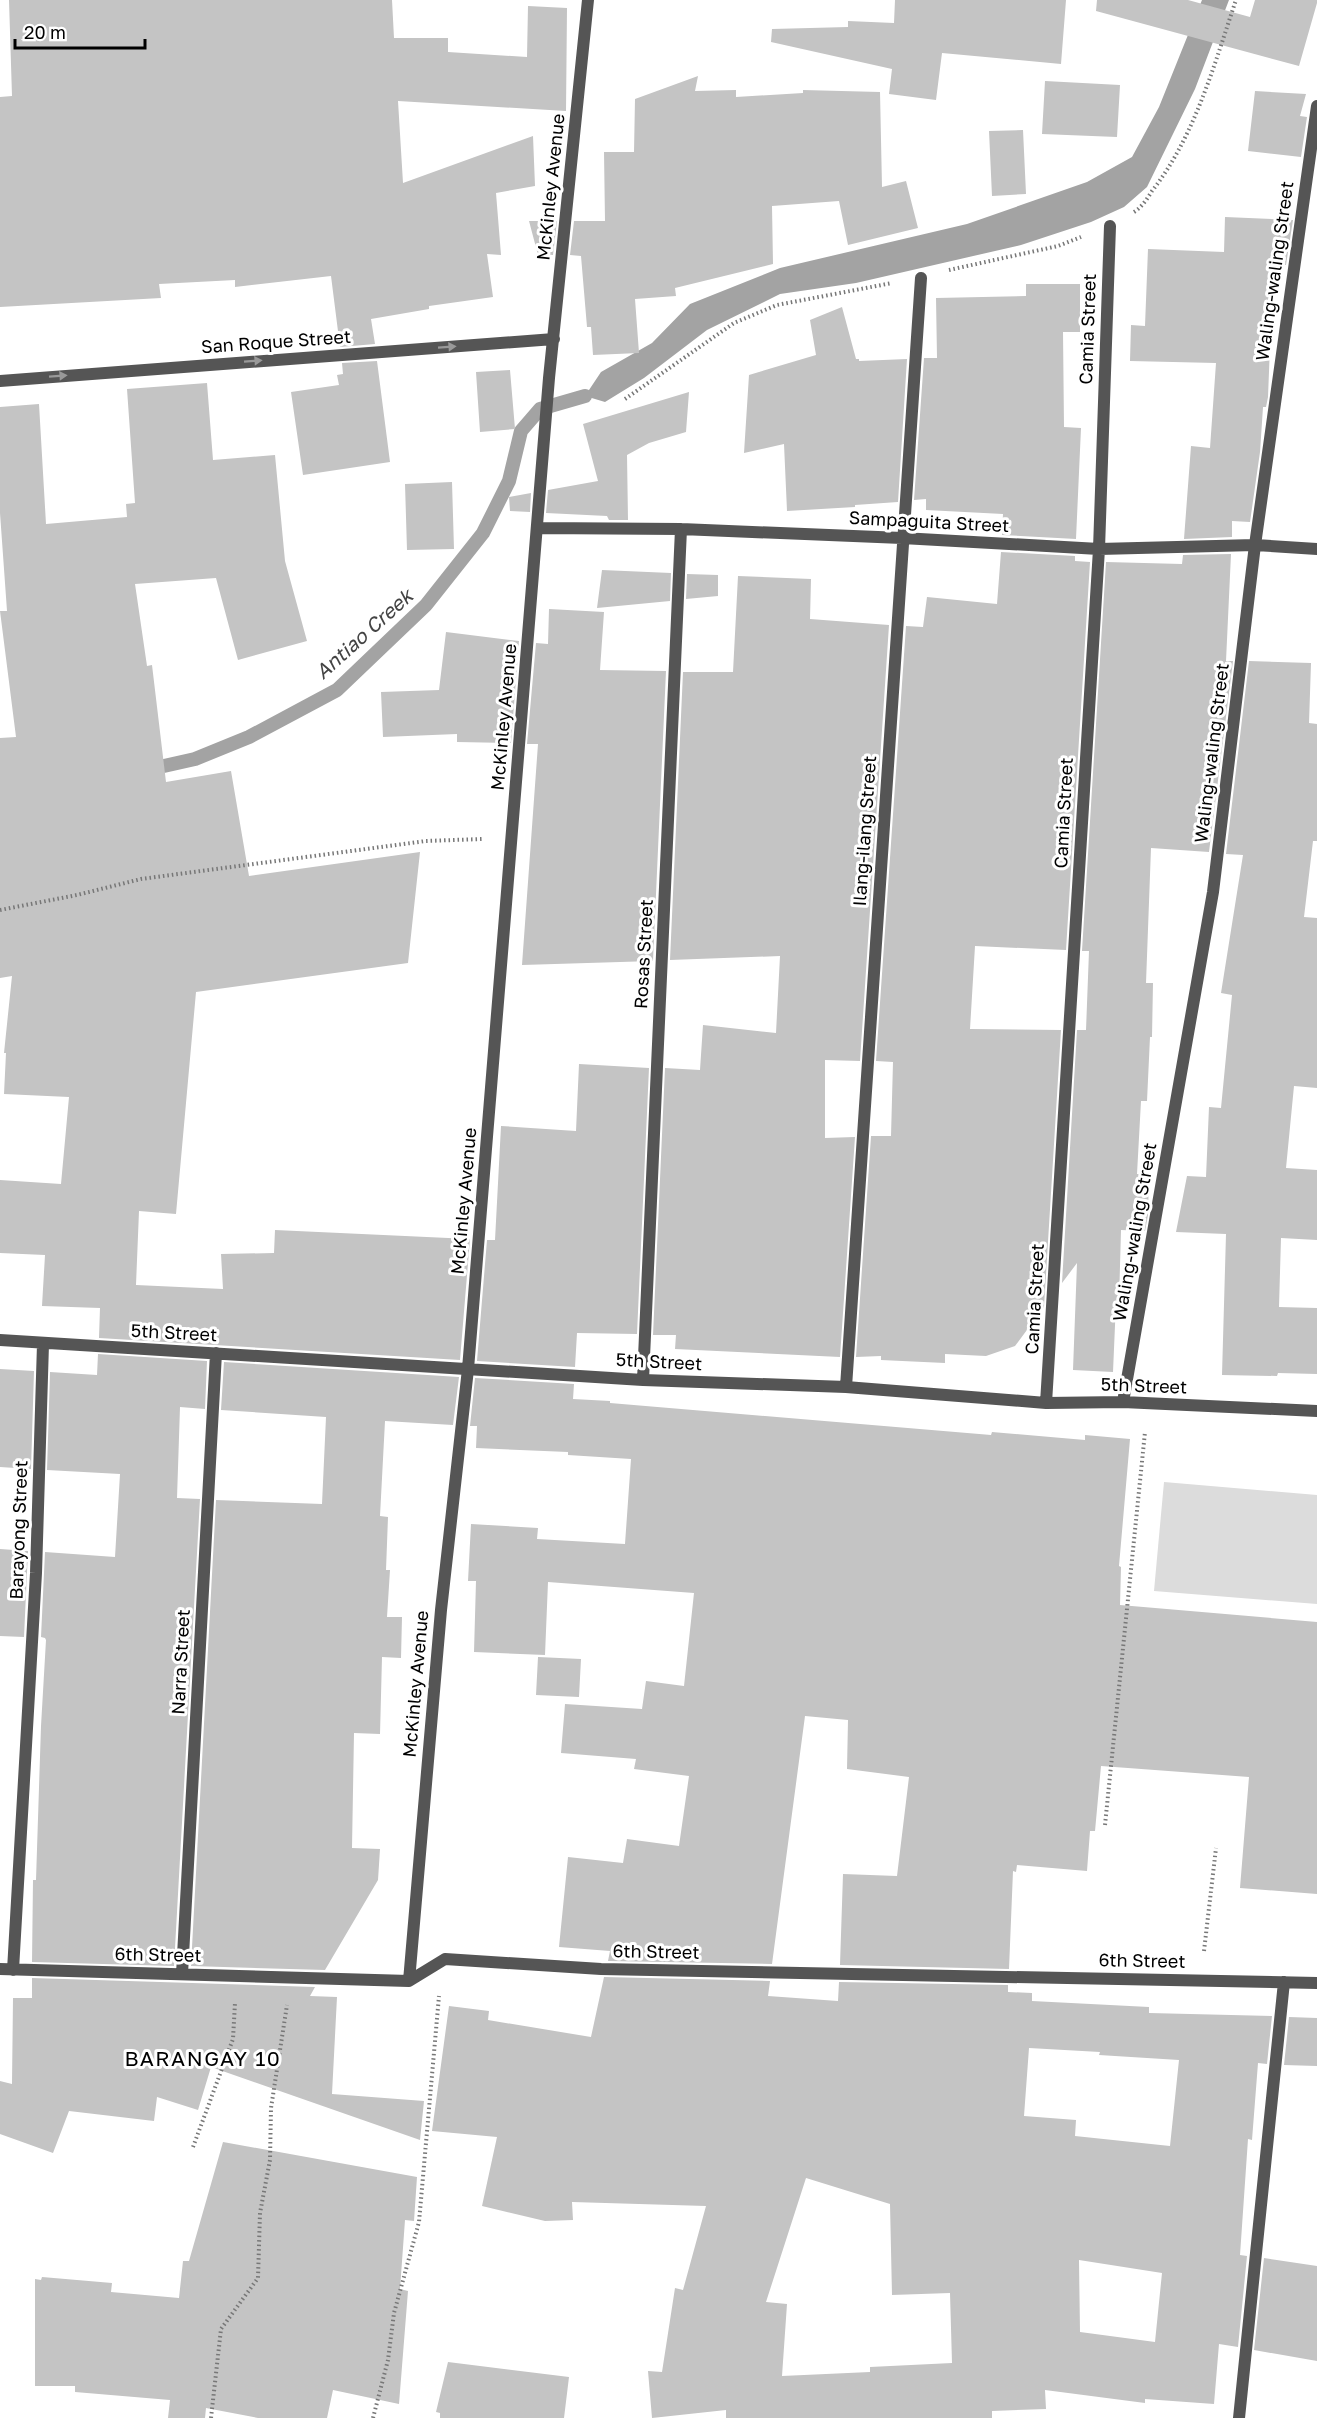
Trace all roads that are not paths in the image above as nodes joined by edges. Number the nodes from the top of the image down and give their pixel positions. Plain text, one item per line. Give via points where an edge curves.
1 (588, 0) edge
2 (1317, 106) edge
3 (1110, 226) road end
4 (921, 278) road end
5 (554, 339) junction
6 (0, 381) edge
7 (538, 528) junction
8 (681, 529) junction
9 (902, 538) junction
10 (1255, 545) junction
11 (1099, 549) junction
12 (1317, 549) edge
13 (0, 1340) edge
14 (43, 1344) junction
15 (216, 1353) junction
16 (468, 1369) junction
17 (643, 1380) junction
18 (846, 1387) junction
19 (1124, 1402) junction
20 (1046, 1403) junction
21 (1317, 1411) edge
22 (0, 1969) edge
23 (13, 1970) junction
24 (182, 1974) junction
25 (409, 1981) junction
26 (1284, 1982) junction
27 (1317, 1983) edge
28 (1239, 2418) edge

1 - 5 street, McKinley Avenue
2 - 10 street, Waling-waling Street
3 - 11 street, Camia Street
4 - 9 street, Ilang-ilang Street
6 -> 5 street, San Roque Street
5 - 7 street, McKinley Avenue
7 - 8 street, Sampaguita Street
7 - 16 street, McKinley Avenue
8 - 9 street, Sampaguita Street
8 - 17 street, Rosas Street
9 - 11 street, Sampaguita Street
9 - 18 street, Ilang-ilang Street
10 - 11 street, Sampaguita Street
10 - 12 street, Sampaguita Street
10 - 19 street, Waling-waling Street via 1213,892
11 - 20 street, Camia Street
13 - 14 street, 5th Street
14 - 15 street, 5th Street
14 - 23 street, Barayong Street via 36,1573
15 - 16 street, 5th Street
15 - 24 street, Narra Street
16 - 17 street, 5th Street
16 - 25 street, McKinley Avenue via 441,1610
17 - 18 street, 5th Street
18 - 20 street, 5th Street
19 - 20 street, 5th Street
19 - 21 street, 5th Street
22 - 23 street, 6th Street
23 - 24 street, 6th Street
24 - 25 street, 6th Street
25 - 26 street, 6th Street via 445,1959 601,1968
26 - 27 street, 6th Street
26 - 28 street

